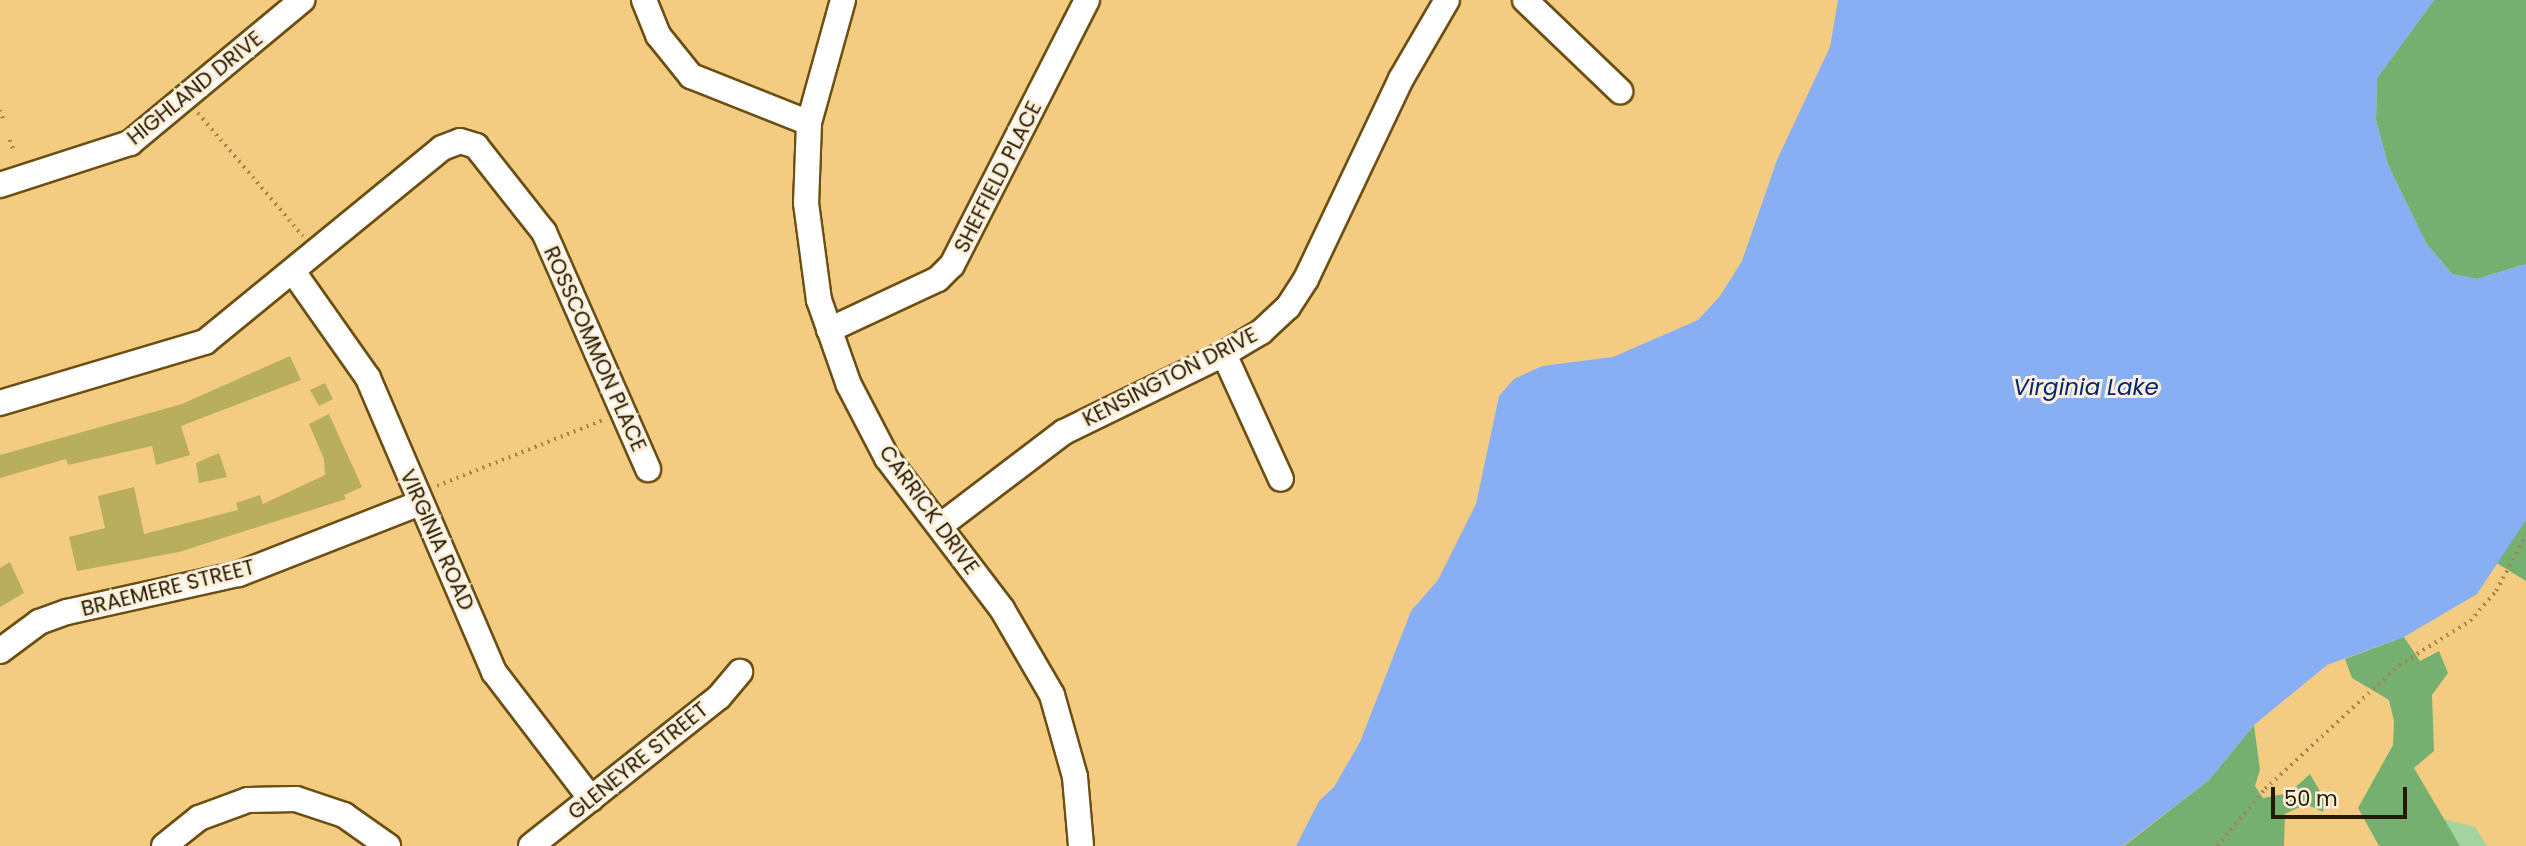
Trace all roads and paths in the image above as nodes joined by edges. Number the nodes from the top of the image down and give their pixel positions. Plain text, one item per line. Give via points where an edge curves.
1 (302, 0) edge
2 (644, 0) edge
3 (843, 0) edge
4 (1087, 0) edge
5 (1447, 0) edge
6 (1525, 0) edge
7 (1620, 91) dead end
8 (0, 110) edge
9 (198, 113) dead end
10 (4, 121) dead end
11 (808, 123) junction
12 (10, 140) dead end
13 (14, 151) dead end
14 (0, 185) edge
15 (304, 238) dead end
16 (294, 273) junction
17 (829, 330) junction
18 (1224, 354) junction
19 (0, 403) edge
20 (606, 419) dead end
21 (648, 469) dead end
22 (1281, 478) dead end
23 (426, 496) junction
24 (940, 526) junction
25 (2526, 535) edge
26 (0, 650) edge
27 (740, 672) dead end
28 (592, 799) junction
29 (164, 846) edge
30 (387, 846) edge
31 (531, 846) edge
32 (1081, 846) edge
33 (2217, 846) edge

1 - 14 street, HIGHLAND DRIVE via 130,143
2 - 11 street via 658,35 691,76
3 - 11 street, CARRICK DRIVE
4 - 17 street, SHEFFIELD PLACE via 952,265 938,279
5 - 18 street, KENSINGTON DRIVE via 1383,113 1306,279 1261,332
6 - 7 street
8 - 10 path
9 - 15 path
11 - 17 street, CARRICK DRIVE via 808,238
12 - 13 path
16 - 19 street, ROSSCOMMON PLACE via 205,342
16 - 21 street, ROSSCOMMON PLACE via 442,148 460,141 476,146 544,232
16 - 23 street, VIRGINIA ROAD via 369,379
17 - 24 street, CARRICK DRIVE via 887,458
18 - 22 street
18 - 24 street, KENSINGTON DRIVE via 1095,413
20 - 23 path
23 - 26 street, BRAEMERE STREET via 239,574 39,622
23 - 28 street, VIRGINIA ROAD via 494,672
24 - 32 street, CARRICK DRIVE via 1022,639 1052,695 1075,777
25 - 33 path via 2496,591 2470,621 2399,665 2265,789
27 - 28 street, GLENEYRE STREET via 719,697
28 - 31 street, GLENEYRE STREET
29 - 30 street via 199,818 248,800 296,799 344,815

